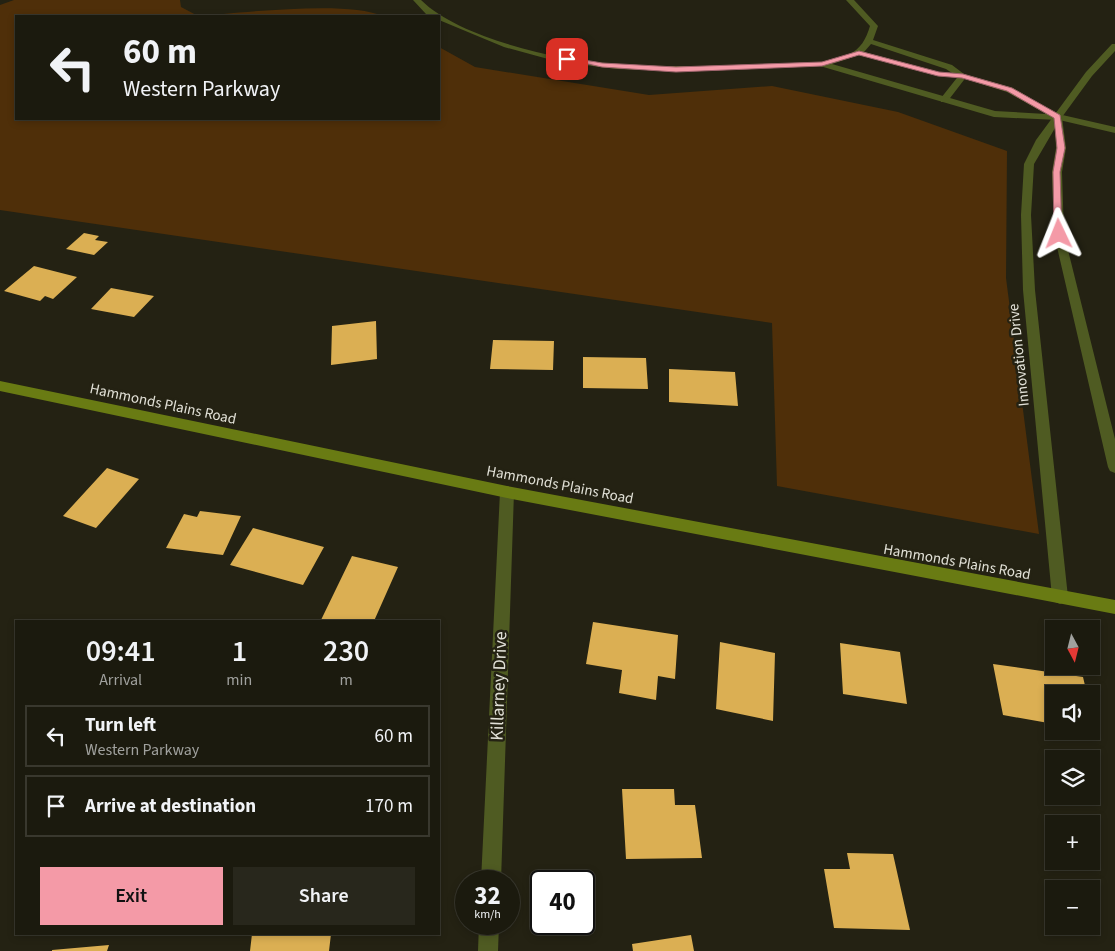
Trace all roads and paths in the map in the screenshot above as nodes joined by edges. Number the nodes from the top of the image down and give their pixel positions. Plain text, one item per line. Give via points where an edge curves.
1 (417, 0) edge
2 (850, 0) edge
3 (434, 15) edge
4 (440, 18) edge
5 (869, 41) junction
6 (1115, 46) edge
7 (859, 53) junction
8 (822, 64) junction
9 (963, 76) junction
10 (944, 100) junction
11 (1058, 117) junction
12 (1115, 130) edge
13 (0, 386) edge
14 (1115, 467) edge
15 (507, 492) junction
16 (1060, 597) junction
17 (1115, 607) edge
18 (491, 870) edge
19 (489, 935) edge
20 (488, 951) edge

1 - 3 street
2 - 5 street via 874,26
4 - 8 street via 472,34 532,53 602,65 676,70
5 - 7 street
5 - 9 street via 949,67
6 - 11 street, Innovation Drive via 1089,74
7 - 8 street
7 - 9 street via 938,74
8 - 10 street
9 - 10 street
9 - 11 street via 1010,90
10 - 11 street via 994,114
11 - 12 street
11 - 14 street via 1061,148 1056,172 1059,234
11 - 16 street, Innovation Drive via 1029,164 1026,215 1029,290
13 - 15 main road, Hammonds Plains Road
15 - 16 main road, Hammonds Plains Road
15 - 18 street, Killarney Drive
16 - 17 main road, Hammonds Plains Road
19 - 20 street

